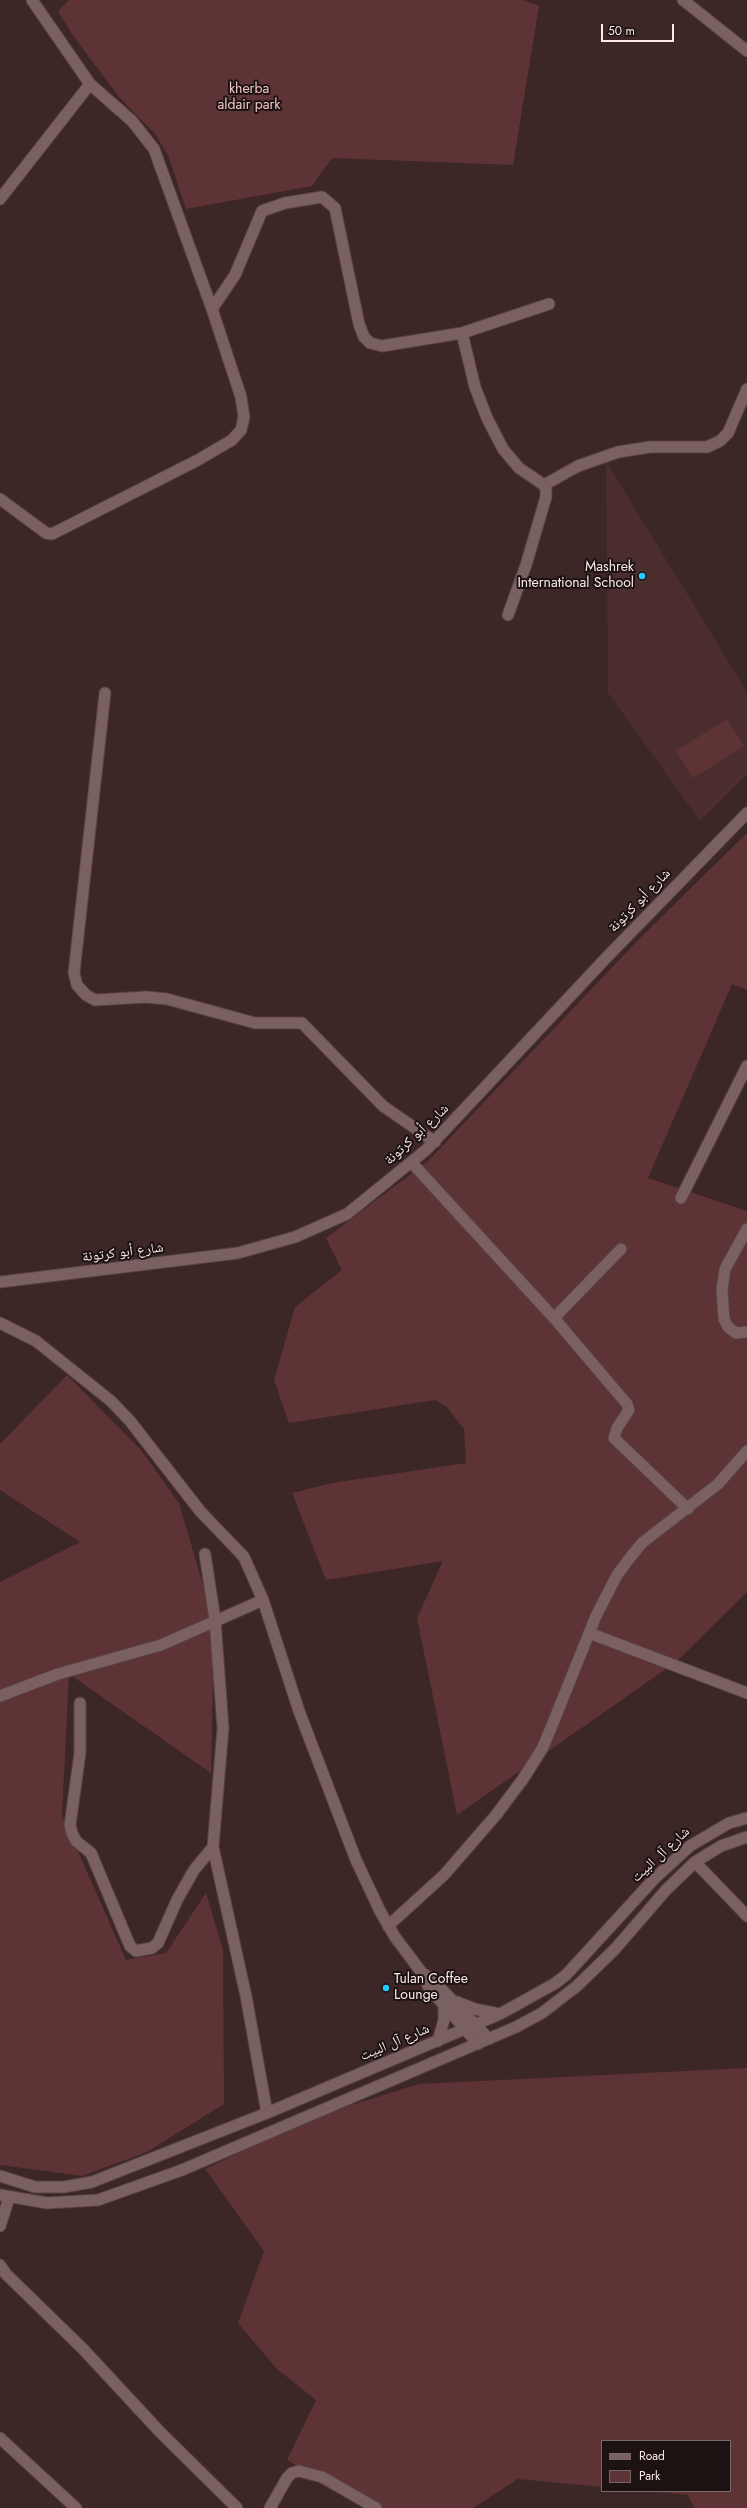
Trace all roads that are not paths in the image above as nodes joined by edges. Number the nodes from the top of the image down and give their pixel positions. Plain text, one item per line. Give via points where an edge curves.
1 (32, 0) edge
2 (683, 0) edge
3 (747, 51) edge
4 (90, 84) junction
5 (0, 199) edge
6 (549, 304) dead end
7 (212, 309) junction
8 (462, 333) junction
9 (747, 389) edge
10 (544, 485) junction
11 (0, 499) edge
12 (508, 615) dead end
13 (105, 693) dead end
14 (747, 813) edge
15 (747, 1066) edge
16 (435, 1142) junction
17 (412, 1163) junction
18 (681, 1198) dead end
19 (747, 1229) edge
20 (621, 1249) dead end
21 (0, 1282) edge
22 (554, 1318) junction
23 (0, 1324) edge
24 (747, 1332) edge
25 (747, 1451) edge
26 (688, 1509) junction
27 (205, 1554) dead end
28 (263, 1600) junction
29 (215, 1620) junction
30 (589, 1633) junction
31 (747, 1693) edge
32 (0, 1696) edge
33 (80, 1703) dead end
34 (747, 1818) edge
35 (747, 1837) edge
36 (213, 1847) junction
37 (695, 1862) junction
38 (747, 1916) edge
39 (388, 1926) junction
40 (448, 2003) junction
41 (500, 2014) junction
42 (476, 2025) junction
43 (465, 2030) junction
44 (489, 2039) junction
45 (438, 2041) junction
46 (478, 2044) junction
47 (267, 2113) junction
48 (0, 2176) edge
49 (5, 2197) edge
50 (0, 2226) edge
51 (0, 2265) edge
52 (0, 2438) edge
53 (76, 2508) edge
54 (238, 2508) edge
55 (270, 2508) edge
56 (376, 2508) edge

1 - 4 street
2 - 3 street
4 - 5 street
4 - 7 street via 132,121 154,149
6 - 8 street
7 - 8 street via 235,275 262,211 280,204 322,197 335,208 364,337 370,343 382,346
7 - 11 street via 244,417 241,430 232,440 52,534 46,533
8 - 10 street via 475,387 503,449 519,468
9 - 10 street via 728,433 720,441 707,447 650,447 618,452 578,466
10 - 12 street via 546,497
13 - 16 street via 74,973 77,985 95,1000 146,997 167,999 255,1022 302,1023 383,1106
14 - 16 street, شارع أبو كرتونة via 605,959
15 - 18 street
16 - 17 street, شارع أبو كرتونة
17 - 21 street, شارع أبو كرتونة via 347,1214 320,1227 265,1246 219,1256
17 - 22 street
19 - 24 street via 725,1269 722,1290 724,1320 728,1327 736,1332
20 - 22 street
22 - 26 street via 630,1408 617,1428 614,1438
23 - 28 street via 36,1341 115,1405 200,1512 244,1557
25 - 26 street via 730,1473
26 - 30 street via 642,1543 629,1559 604,1599
27 - 29 street
28 - 29 street
28 - 39 street via 299,1710 356,1860
29 - 32 street via 161,1645 58,1674
29 - 36 street via 223,1735 217,1779
30 - 31 street
30 - 39 street via 542,1749 523,1779 444,1875
33 - 36 street via 80,1754 70,1825 76,1841 91,1853 130,1946 136,1951 152,1948 158,1943 194,1870
34 - 41 street, شارع آل البيت via 729,1823 690,1846 654,1879 566,1974 554,1984
35 - 37 street, شارع آل البيت via 721,1846
36 - 47 street via 246,1996
37 - 38 street
37 - 44 street, شارع آل البيت via 666,1890 615,1949 577,1986 542,2013
39 - 40 street via 422,1972 426,1984
40 - 41 street
40 - 42 street
40 - 43 street
40 - 45 street
41 - 42 street, شارع آل البيت
42 - 43 street, شارع آل البيت
42 - 44 street
43 - 45 street, شارع آل البيت
43 - 46 street
44 - 46 street, شارع آل البيت
45 - 47 street, شارع آل البيت
46 - 49 street, شارع آل البيت via 279,2126 182,2170 98,2200 47,2203
47 - 48 street, شارع آل البيت via 92,2182 64,2187 35,2187
49 - 50 street
51 - 54 street via 161,2433
52 - 53 street
55 - 56 street via 287,2478 299,2471 322,2477

